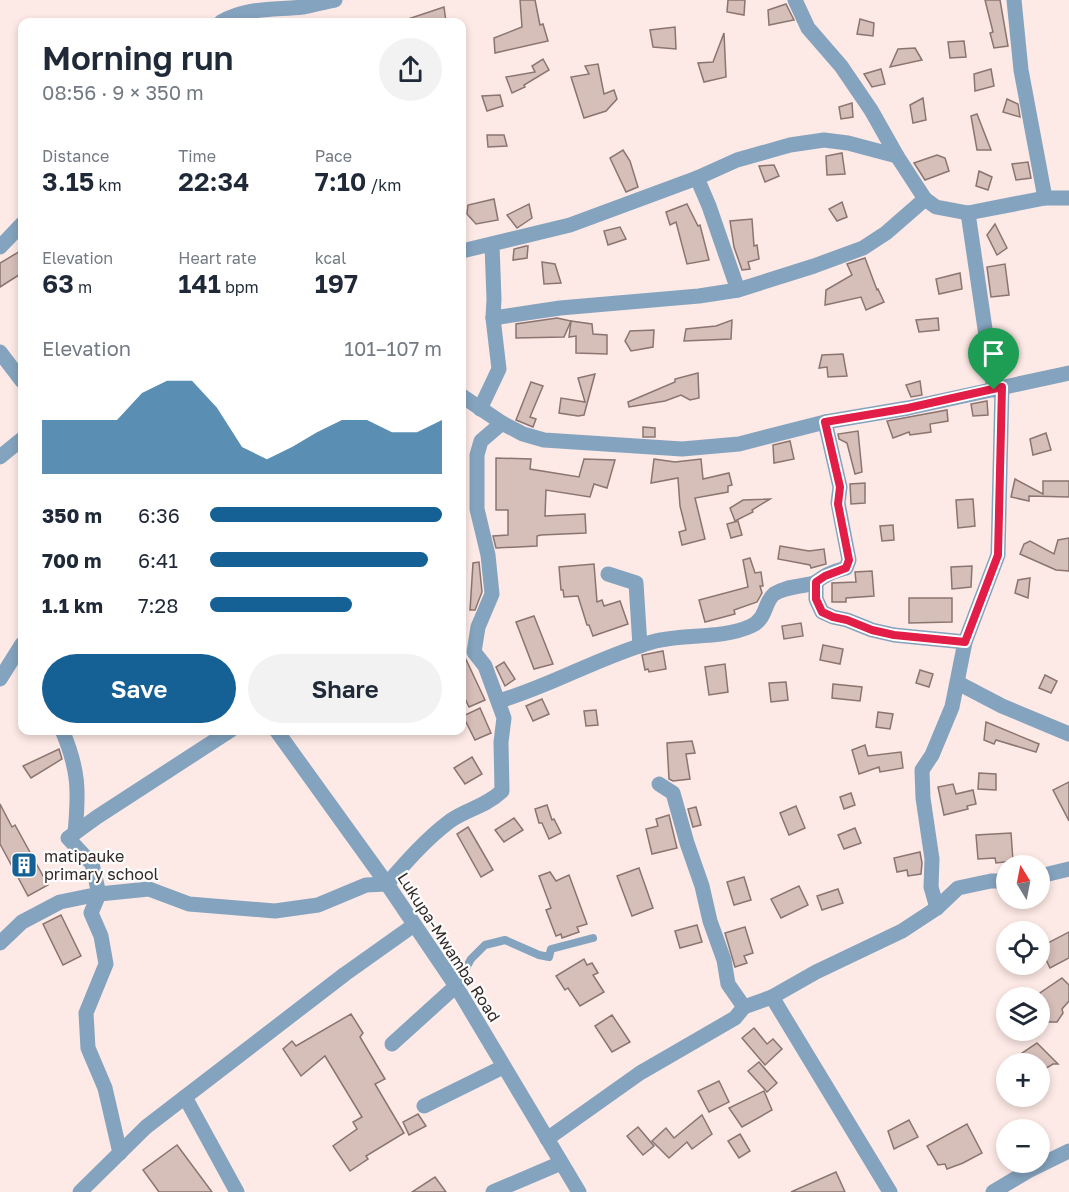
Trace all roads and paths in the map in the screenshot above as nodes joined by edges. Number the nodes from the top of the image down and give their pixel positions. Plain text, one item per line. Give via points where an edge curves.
1 (335, 0) edge
2 (795, 0) edge
3 (1014, 0) edge
4 (228, 18) edge
5 (897, 156) junction
6 (697, 178) junction
7 (1045, 198) junction
8 (1069, 198) edge
9 (925, 199) junction
10 (968, 213) junction
11 (18, 228) edge
12 (492, 245) junction
13 (0, 247) edge
14 (466, 250) edge
15 (738, 290) junction
16 (493, 318) junction
17 (0, 352) edge
18 (1069, 373) edge
19 (18, 376) edge
20 (998, 388) junction
21 (466, 399) edge
22 (480, 409) junction
23 (825, 422) junction
24 (502, 423) junction
25 (18, 442) edge
26 (0, 457) edge
27 (608, 574) dead end
28 (816, 582) junction
29 (965, 642) junction
30 (640, 646) junction
31 (18, 650) edge
32 (0, 679) edge
33 (958, 684) junction
34 (499, 701) junction
35 (1069, 734) edge
36 (64, 735) edge
37 (223, 735) edge
38 (280, 735) edge
39 (659, 784) dead end
40 (75, 833) junction
41 (1069, 869) edge
42 (1050, 874) edge
43 (996, 882) edge
44 (387, 884) junction
45 (99, 894) junction
46 (937, 908) junction
47 (414, 926) junction
48 (593, 938) dead end
49 (0, 942) edge
50 (456, 986) junction
51 (772, 997) junction
52 (744, 1006) junction
53 (392, 1044) dead end
54 (503, 1067) junction
55 (185, 1097) junction
56 (424, 1106) dead end
57 (547, 1138) junction
58 (1069, 1151) edge
59 (120, 1153) junction
60 (561, 1163) junction
61 (80, 1192) edge
62 (237, 1192) edge
63 (493, 1192) edge
64 (579, 1192) edge
65 (890, 1192) edge
66 (993, 1192) edge

1 - 4 street via 248,11
2 - 5 street via 808,28 841,66
3 - 7 street via 1021,70
5 - 6 street via 824,140 737,160
5 - 9 street
6 - 12 street via 570,225
6 - 15 street
7 - 8 street
7 - 10 street
9 - 10 street via 936,207
9 - 15 street via 863,248
10 - 20 street
11 - 13 street
12 - 14 street
12 - 16 street
15 - 16 street
16 - 22 street via 499,369
17 - 19 street
18 - 20 street
20 - 23 street
20 - 29 street via 998,555
21 - 22 street
22 - 24 street
23 - 24 street via 739,444 682,449 544,440
23 - 28 street via 840,487 838,504 849,560 846,568
24 - 34 street via 480,441 477,455 477,509 492,594 478,627 474,652 485,666
25 - 26 street
27 - 30 street via 636,583
28 - 29 street via 816,599 822,612 833,617 894,635
28 - 30 street via 772,596 764,615 753,625 735,632 669,638
29 - 33 street
30 - 34 street
31 - 32 street
33 - 35 street
33 - 46 street via 932,755 922,770 932,859 931,887
34 - 44 street via 504,718 502,791 490,802 452,820
36 - 40 street via 78,779
37 - 40 street
38 - 44 street, Lukupa-Mwamba Road
39 - 52 street via 673,793 728,984
40 - 45 street via 68,838 92,864
41 - 42 street
43 - 46 street via 958,888
44 - 45 street via 366,885 318,905 275,911 189,904 149,890
44 - 47 street, Lukupa-Mwamba Road
45 - 49 street via 60,902 22,922
45 - 59 street via 91,914 101,936 106,964 87,1013 88,1048 105,1088
46 - 51 street via 902,931
47 - 50 street, Lukupa-Mwamba Road
47 - 55 street
48 - 50 lane via 551,949 549,957 505,940 485,945 471,959
50 - 53 street
50 - 54 street, Lukupa-Mwamba Road
51 - 52 street
51 - 65 street
52 - 57 street via 735,1018 640,1074
54 - 56 street
54 - 57 street, Lukupa-Mwamba Road
55 - 59 street
55 - 62 street
57 - 60 street, Lukupa-Mwamba Road
58 - 66 street
59 - 61 street
60 - 63 street
60 - 64 street, Lukupa-Mwamba Road

